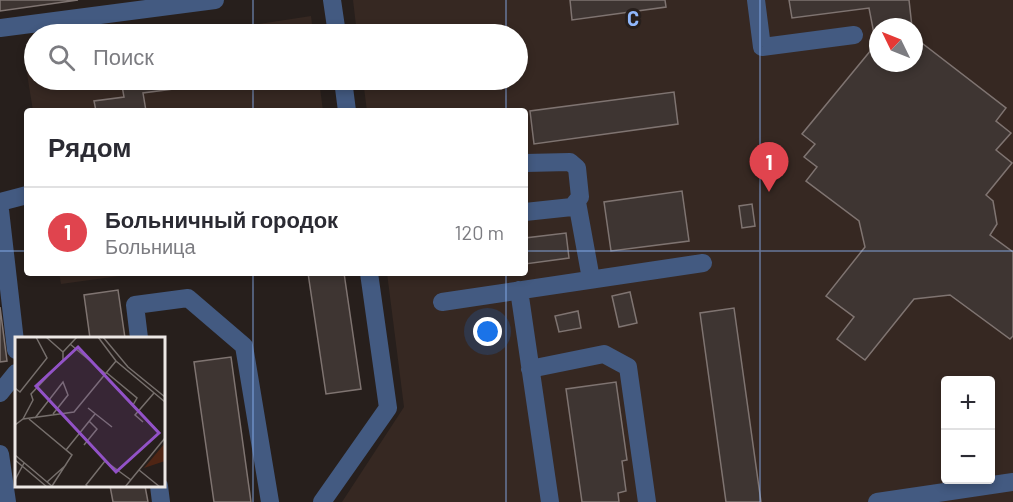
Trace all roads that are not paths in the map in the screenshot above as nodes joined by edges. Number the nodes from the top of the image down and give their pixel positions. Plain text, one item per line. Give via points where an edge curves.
1 (215, 0) edge
2 (332, 0) edge
3 (756, 0) edge
4 (31, 24) edge
5 (336, 24) edge
6 (24, 25) edge
7 (0, 28) edge
8 (854, 35) dead end
9 (344, 90) edge
10 (347, 108) edge
11 (528, 163) edge
12 (24, 196) edge
13 (0, 202) edge
14 (577, 202) junction
15 (0, 210) edge
16 (528, 212) edge
17 (703, 263) dead end
18 (369, 276) edge
19 (591, 279) junction
20 (519, 290) junction
21 (442, 302) dead end
22 (140, 337) edge
23 (15, 341) edge
24 (530, 369) junction
25 (15, 373) edge
26 (0, 393) edge
27 (0, 454) edge
28 (1013, 482) edge
29 (159, 487) edge
30 (7, 502) edge
31 (161, 502) edge
32 (270, 502) edge
33 (322, 502) edge
34 (550, 502) edge
35 (648, 502) edge
36 (877, 502) edge

1 - 4 street
2 - 5 street
3 - 8 street via 762,47
6 - 7 street
9 - 10 street
11 - 14 street via 570,162 577,168
12 - 13 street
14 - 16 street via 572,207
14 - 19 street
15 - 23 street
17 - 19 street
18 - 33 street via 388,408
19 - 20 street
20 - 21 street
20 - 24 street
22 - 32 street via 135,305 188,298 244,346
24 - 34 street
24 - 35 street via 604,354 628,367
25 - 26 street
27 - 30 street
28 - 36 street
29 - 31 street

